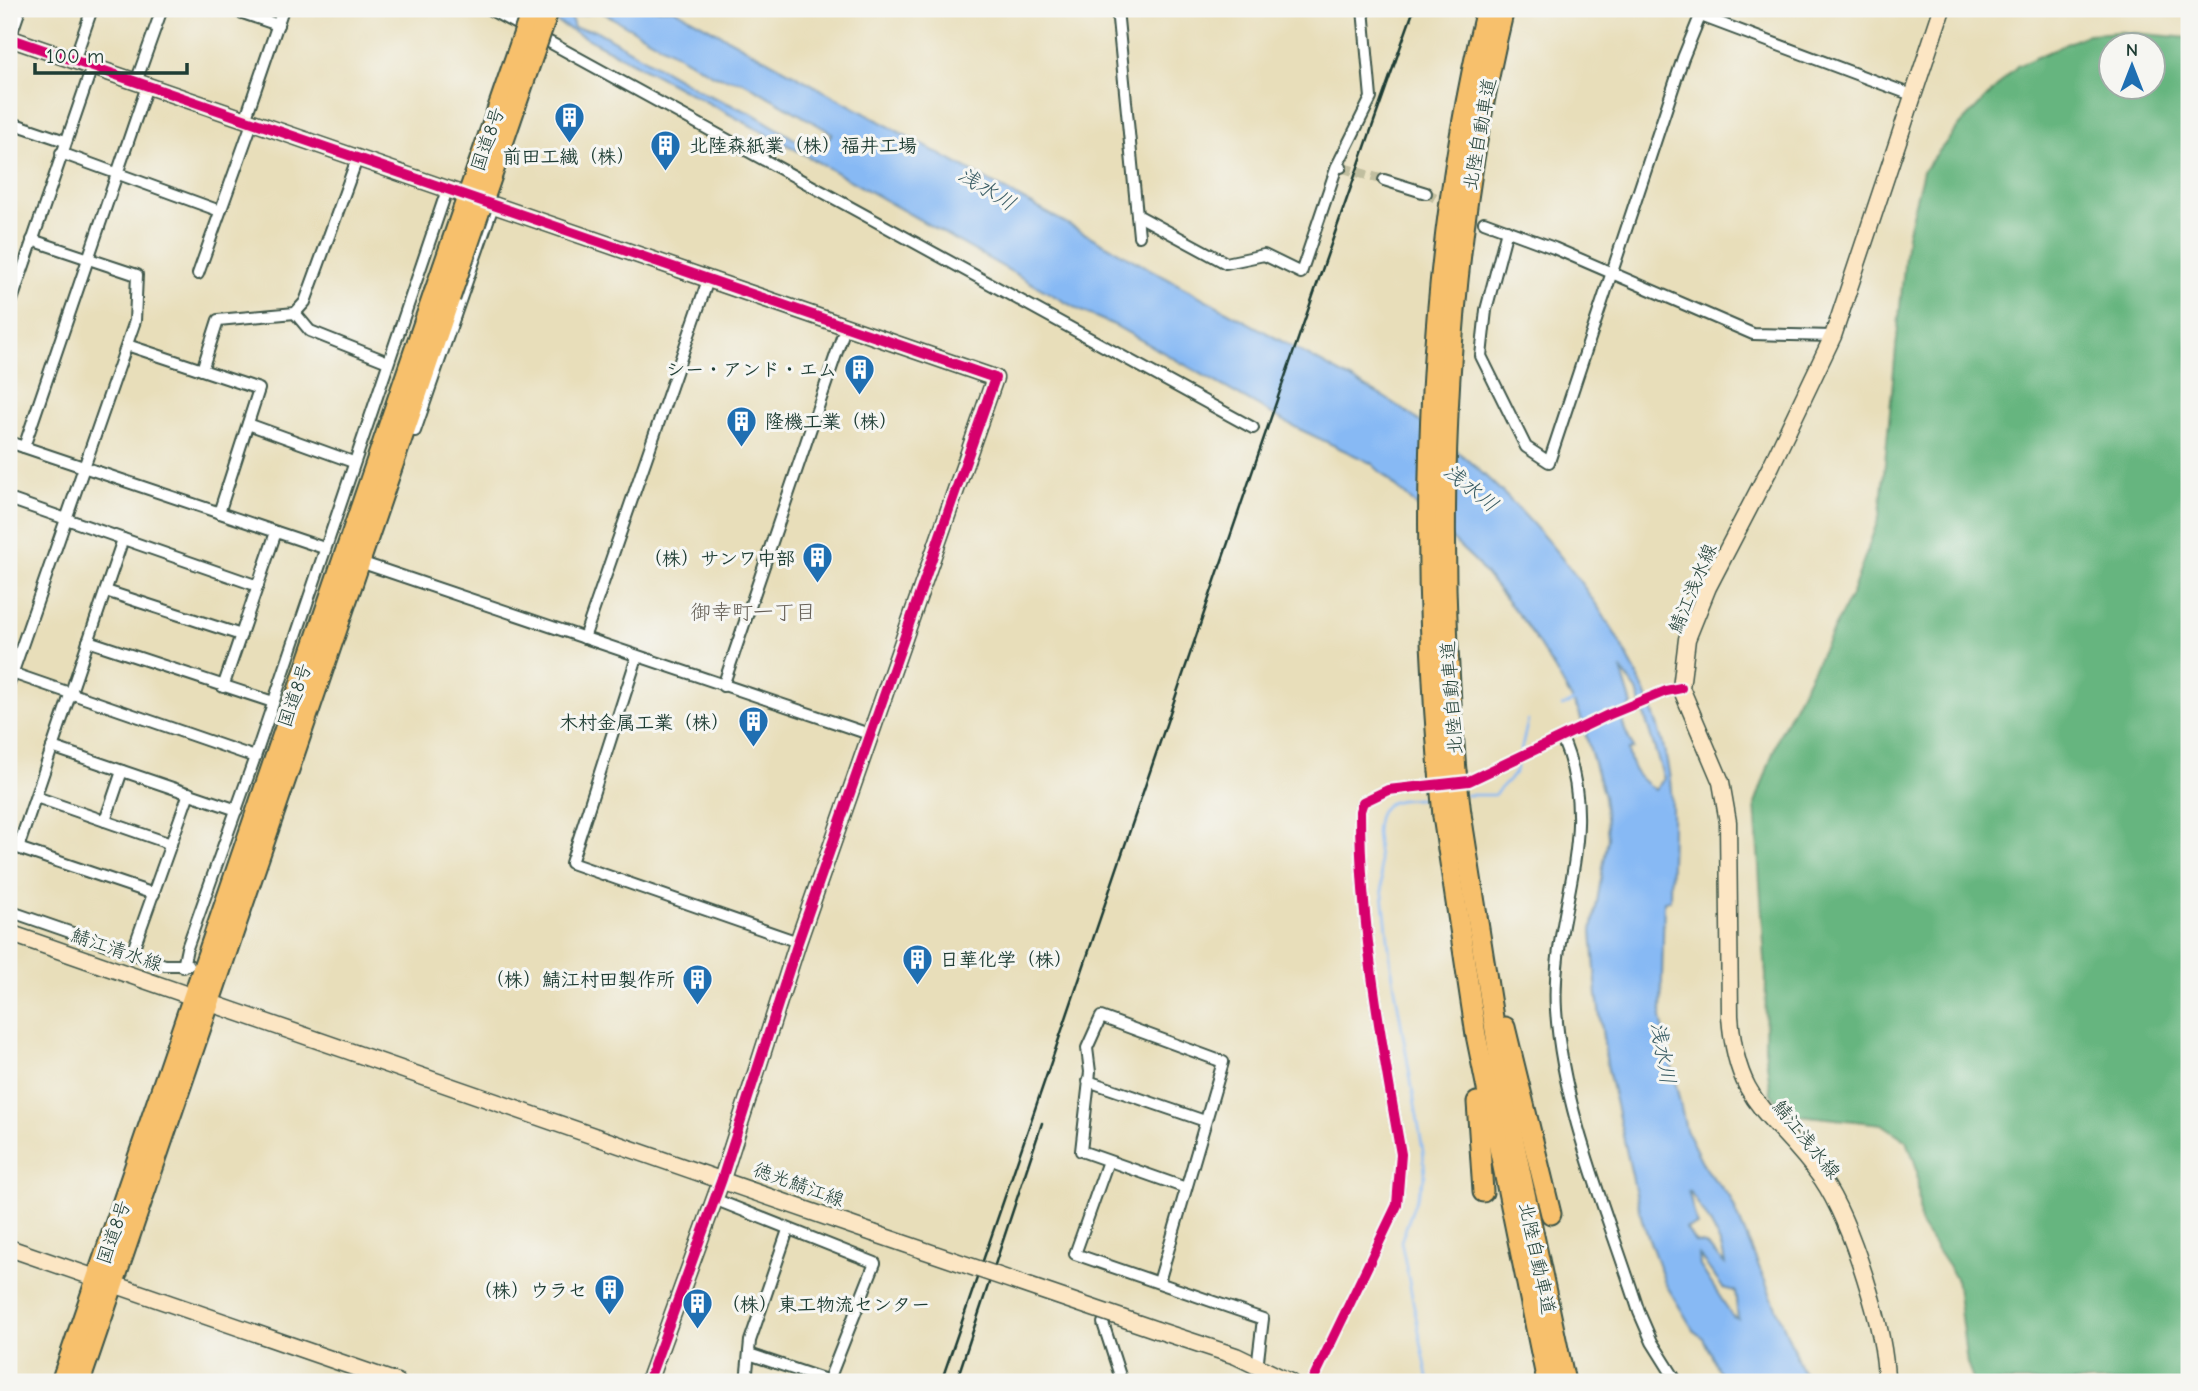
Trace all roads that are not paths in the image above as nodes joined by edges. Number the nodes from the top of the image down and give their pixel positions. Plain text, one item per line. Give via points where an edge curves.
1 (20, 9) edge
2 (92, 9) edge
3 (160, 9) edge
4 (231, 9) edge
5 (283, 9) edge
6 (489, 9) edge
7 (532, 9) edge
8 (549, 9) edge
9 (1117, 9) edge
10 (1363, 9) edge
11 (1486, 9) edge
12 (1504, 9) edge
13 (1942, 9) edge
14 (1702, 12) edge
15 (278, 25) junction
16 (9, 38) edge
17 (74, 61) junction
18 (92, 67) junction
19 (141, 84) junction
20 (1912, 95) junction
21 (249, 121) junction
22 (9, 122) edge
23 (65, 141) junction
24 (61, 153) junction
25 (357, 159) junction
26 (118, 173) junction
27 (1384, 180) tunnel mouth
28 (447, 190) junction
29 (1426, 193) tunnel mouth
30 (493, 206) junction
31 (220, 211) junction
32 (1137, 215) junction
33 (1485, 222) tunnel mouth
34 (1507, 230) junction
35 (1139, 236) dead end
36 (32, 240) junction
37 (89, 258) junction
38 (1612, 272) junction
39 (198, 274) dead end
40 (708, 280) junction
41 (442, 296) junction
42 (11, 297) edge
43 (9, 309) edge
44 (295, 313) junction
45 (845, 328) junction
46 (1833, 336) junction
47 (127, 345) junction
48 (388, 362) junction
49 (202, 370) junction
50 (1439, 391) junction
51 (248, 424) junction
52 (1252, 428) dead end
53 (9, 442) edge
54 (24, 447) junction
55 (353, 462) junction
56 (84, 467) junction
57 (9, 499) edge
58 (219, 513) junction
59 (66, 520) junction
60 (276, 532) junction
61 (123, 539) junction
62 (324, 548) junction
63 (364, 563) junction
64 (258, 586) junction
65 (106, 591) junction
66 (241, 635) junction
67 (584, 638) junction
68 (88, 641) junction
69 (637, 657) junction
70 (10, 676) edge
71 (723, 686) junction
72 (223, 687) junction
73 (1673, 689) junction
74 (70, 693) junction
75 (273, 702) junction
76 (872, 735) junction
77 (1564, 737) junction
78 (52, 747) junction
79 (255, 757) junction
80 (122, 771) junction
81 (1448, 771) junction
82 (190, 793) junction
83 (36, 797) junction
84 (237, 810) junction
85 (105, 821) junction
86 (170, 844) junction
87 (13, 846) edge
88 (1460, 877) junction
89 (154, 894) junction
90 (9, 911) edge
91 (9, 933) edge
92 (798, 942) junction
93 (132, 953) junction
94 (206, 959) junction
95 (183, 967) junction
96 (202, 1002) junction
97 (1088, 1082) junction
98 (1205, 1121) junction
99 (1108, 1161) junction
100 (722, 1179) junction
101 (1186, 1188) junction
102 (1483, 1192) dead end
103 (714, 1199) junction
104 (1551, 1214) dead end
105 (788, 1230) junction
106 (9, 1248) edge
107 (105, 1282) junction
108 (1159, 1282) junction
109 (1103, 1323) dead end
110 (749, 1354) junction
111 (1258, 1367) junction
112 (61, 1382) edge
113 (80, 1382) edge
114 (397, 1382) edge
115 (648, 1382) edge
116 (746, 1382) edge
117 (830, 1382) edge
118 (1122, 1382) edge
119 (1290, 1382) edge
120 (1312, 1382) edge
121 (1547, 1382) edge
122 (1565, 1382) edge
123 (1677, 1382) edge
124 (1886, 1382) edge

1 - 16 street
2 - 17 street
3 - 19 street
4 - 15 street
5 - 15 street
6 - 52 street
7 - 41 highway, 国道8号, bridge
8 - 41 highway, 国道8号, bridge
9 - 32 street
10 - 32 street via 1371,98 1301,273 1264,255 1226,263
11 - 50 highway, 北陸自動車道 via 1448,211
12 - 50 highway, 北陸自動車道 via 1465,216
13 - 20 main road, 鯖江浅水線
14 - 20 street
14 - 38 street
15 - 21 street
16 - 17 main road
17 - 18 main road
18 - 19 main road
18 - 23 street
19 - 21 main road
19 - 26 street
20 - 46 main road, 鯖江浅水線
21 - 25 main road
21 - 31 street
22 - 23 street
23 - 24 street
24 - 26 street
24 - 36 street
25 - 28 main road
25 - 44 street via 314,286
26 - 31 street
26 - 37 street
27 - 29 street
28 - 30 main road
28 - 48 street
30 - 40 main road
30 - 63 street
31 - 39 street
32 - 35 street
33 - 34 street
34 - 38 street
34 - 38 street via 1486,310 1481,356 1526,447 1549,462
36 - 37 street
36 - 42 street
37 - 47 street via 137,275 135,321
37 - 54 street
38 - 46 street via 1753,334
40 - 45 main road
40 - 67 street
41 - 63 highway, 国道8号
41 - 94 highway, 国道8号 via 290,706
42 - 43 street
44 - 48 street via 310,331
44 - 49 street via 218,320
45 - 71 street
45 - 76 main road via 995,378
46 - 73 main road, 鯖江浅水線 via 1707,587
47 - 49 street
47 - 56 street
48 - 55 street
49 - 51 street via 259,389
50 - 81 highway, 北陸自動車道
50 - 81 highway, 北陸自動車道 via 1426,576
51 - 55 street
51 - 58 street
53 - 54 street
54 - 56 street
55 - 62 street
56 - 58 street
56 - 59 street
57 - 59 street
58 - 60 street
59 - 61 street
59 - 70 street
60 - 62 street
60 - 64 street
61 - 64 street
61 - 65 street
62 - 75 street
63 - 67 street
63 - 96 highway, 国道8号 via 222,960
64 - 66 street
65 - 66 street
65 - 68 street
66 - 72 street
67 - 69 street
68 - 72 street
68 - 74 street
69 - 71 street
69 - 92 street via 571,863
70 - 74 street
71 - 76 street
72 - 75 street
73 - 77 street
73 - 124 main road, 鯖江浅水線 via 1721,782 1728,822 1730,1016 1742,1082 1822,1180 1846,1228 1877,1321
74 - 78 street
74 - 79 street
75 - 79 street
76 - 92 main road
77 - 120 street via 1469,781 1388,790 1363,802 1360,872 1366,938 1401,1154 1401,1183 1397,1205
77 - 123 street via 1576,773 1580,806 1556,987 1566,1079 1639,1312 1651,1342
78 - 80 street
78 - 83 street
79 - 84 street
80 - 82 street
80 - 85 street
81 - 88 highway, 北陸自動車道, bridge
82 - 84 street
82 - 86 street
83 - 85 street
83 - 87 street
84 - 95 street
85 - 86 street
86 - 89 street
87 - 89 street
88 - 102 highway via 1457,945 1479,1114
88 - 104 highway
88 - 121 highway, 北陸自動車道 via 1480,1061
88 - 122 highway, 北陸自動車道
89 - 93 street
90 - 93 street
91 - 96 main road, 鯖江清水線
92 - 100 main road
93 - 95 street
94 - 95 street
94 - 96 highway, 国道8号
96 - 100 main road, 徳光鯖江線
96 - 107 highway, 国道8号
97 - 98 street
97 - 98 street via 1087,1048 1101,1017 1223,1062
97 - 99 street via 1081,1151
98 - 101 street
99 - 101 street
99 - 108 street via 1075,1254
100 - 103 main road
100 - 111 main road, 徳光鯖江線, bridge
101 - 108 street
103 - 105 street
103 - 115 main road
105 - 110 street
105 - 117 street via 875,1263
106 - 107 main road
107 - 112 highway, 国道8号
107 - 113 highway, 国道8号
107 - 114 main road
108 - 111 street via 1263,1319
109 - 118 street
110 - 116 street
110 - 117 street
111 - 119 main road, 徳光鯖江線

